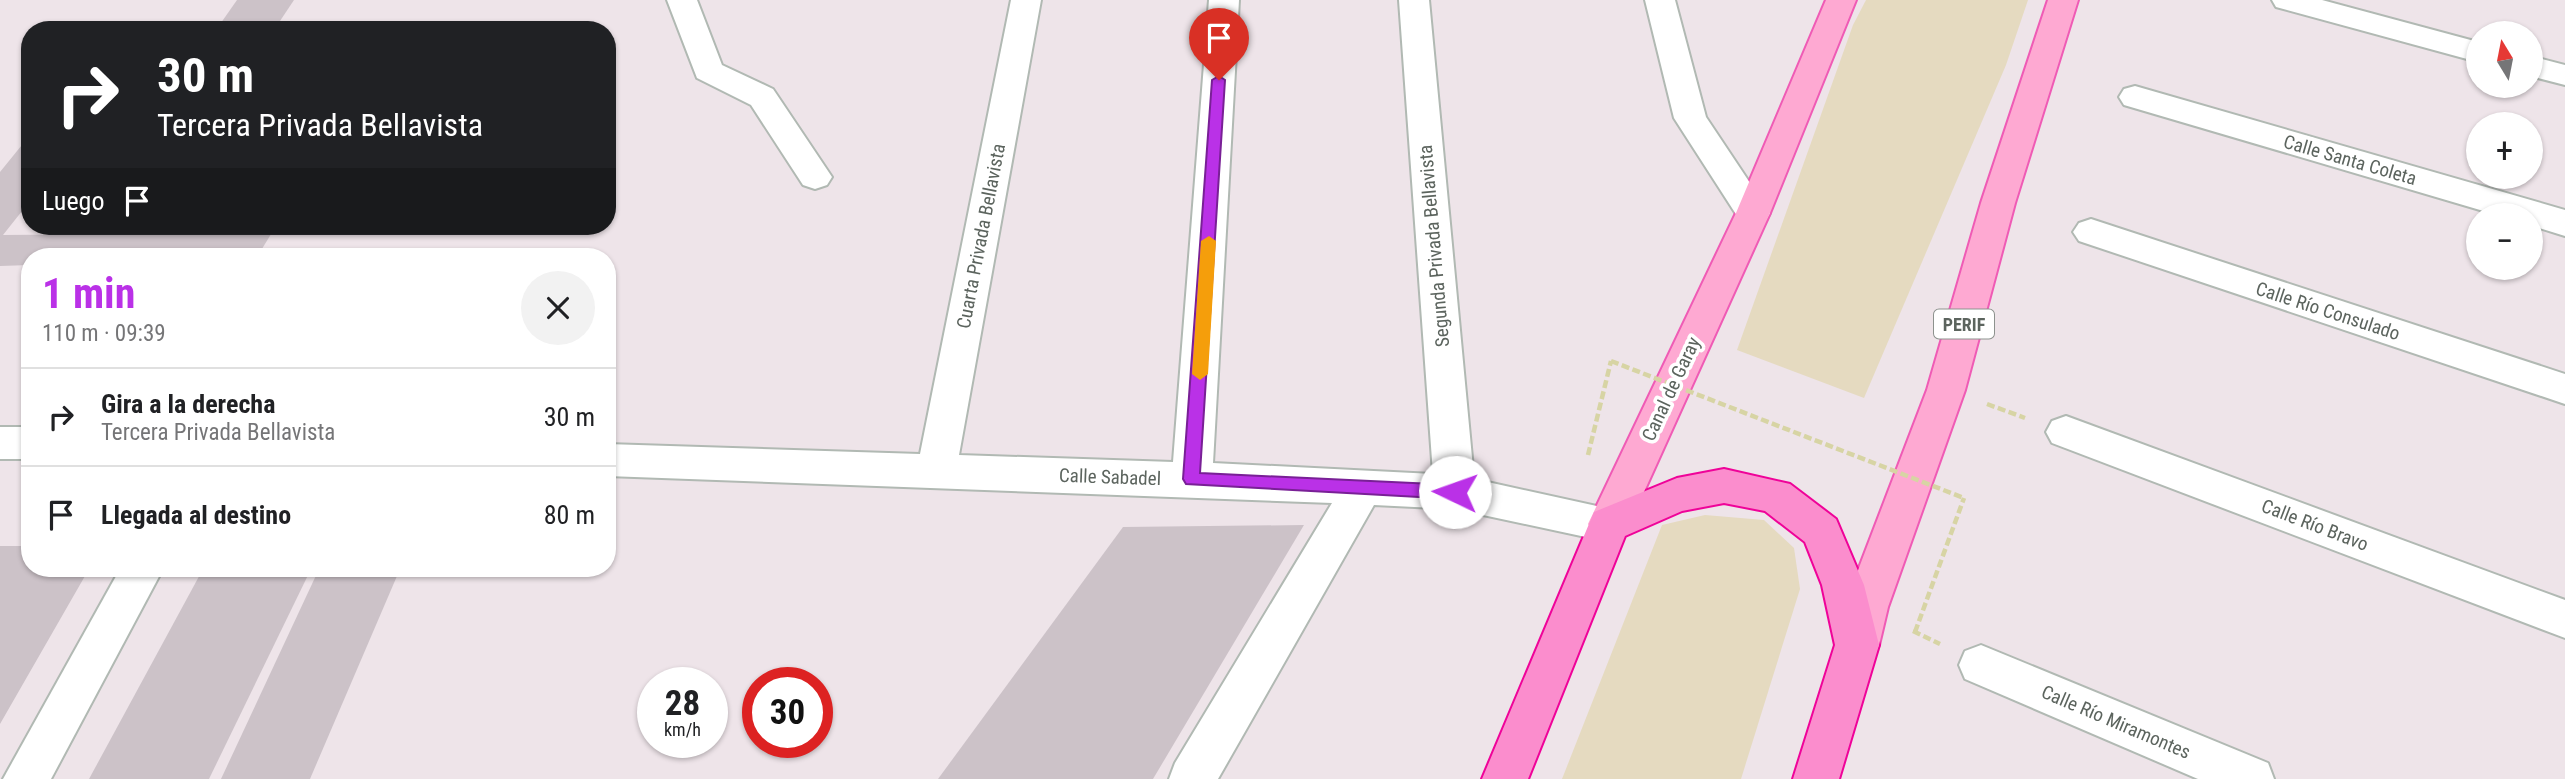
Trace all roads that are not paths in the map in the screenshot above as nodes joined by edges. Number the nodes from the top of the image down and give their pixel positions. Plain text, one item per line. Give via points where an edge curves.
1 (682, 0) edge
2 (1026, 0) edge
3 (1224, 0) edge
4 (1414, 0) edge
5 (1660, 0) edge
6 (1842, 0) edge
7 (2063, 0) edge
8 (2287, 0) edge
9 (2466, 49) edge
10 (2543, 69) edge
11 (2565, 75) edge
12 (2136, 97) dead end
13 (815, 177) dead end
14 (1753, 213) junction
15 (2565, 223) edge
16 (2091, 232) dead end
17 (2565, 390) edge
18 (2066, 432) road end
19 (0, 443) edge
20 (21, 443) edge
21 (616, 460) edge
22 (936, 472) junction
23 (1192, 479) junction
24 (1362, 488) junction
25 (1455, 492) junction
26 (1609, 524) junction
27 (138, 577) edge
28 (2565, 619) edge
29 (1861, 626) junction
30 (1981, 665) road end
31 (26, 779) edge
32 (1192, 779) edge
33 (1504, 779) edge
34 (1816, 779) edge
35 (2251, 779) edge

1 - 13 street via 709,72 762,97
2 - 22 street, Cuarta Privada Bellavista
3 - 23 street
4 - 25 street, Segunda Privada Bellavista
5 - 14 street via 1690,117
6 - 14 main road, Canal de Garay
7 - 29 main road, PERIF via 1998,203 1946,390
8 - 9 street
10 - 11 street
12 - 15 street, Calle Santa Coleta
14 - 26 main road, Canal de Garay
16 - 17 street, Calle Río Consulado
18 - 28 street, Calle Río Bravo
19 - 20 street
21 - 22 street, Calle Sabadel
22 - 23 street, Calle Sabadel
23 - 24 street, Calle Sabadel
24 - 25 street, Calle Sabadel
24 - 32 street
25 - 26 street, Calle Sabadel
26 - 29 highway via 1677,495 1724,486 1776,496 1821,531
26 - 33 highway, Canal de Garay
27 - 31 street
29 - 34 highway, PERIF
30 - 35 street, Calle Río Miramontes

